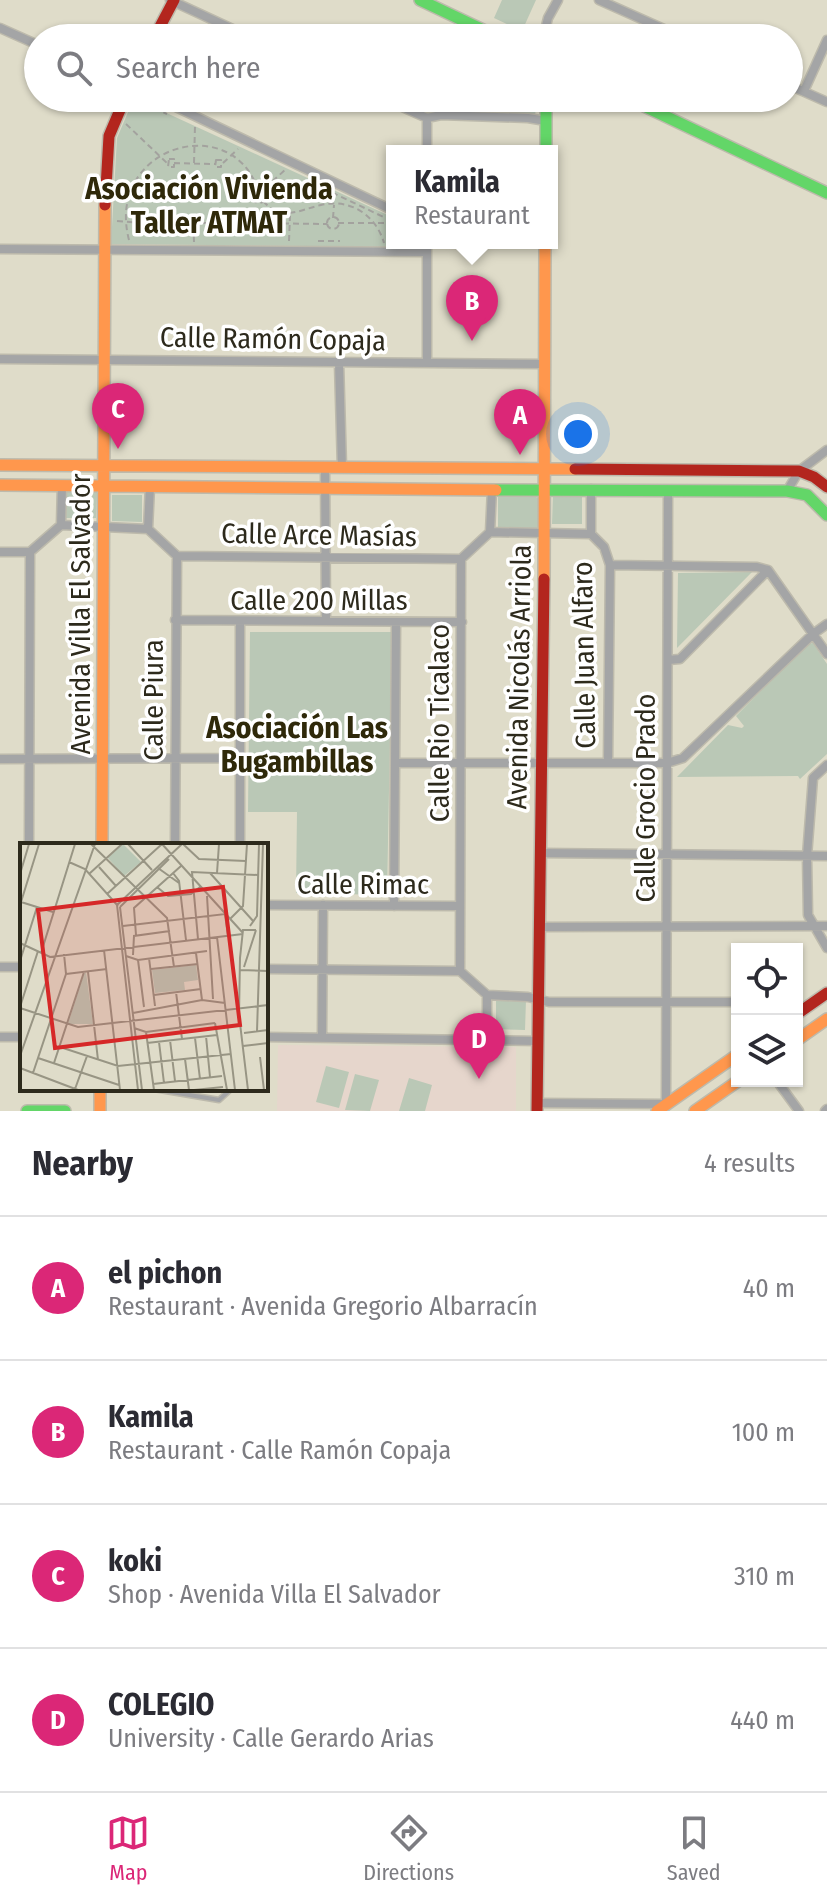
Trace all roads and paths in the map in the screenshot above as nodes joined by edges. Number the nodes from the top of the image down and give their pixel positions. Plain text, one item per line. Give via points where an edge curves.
1 (172, 0) edge
2 (420, 0) edge
3 (558, 0) edge
4 (599, 0) edge
5 (161, 24) edge
6 (223, 24) edge
7 (471, 24) edge
8 (546, 24) edge
9 (653, 24) edge
10 (1, 33) edge
11 (24, 40) edge
12 (827, 40) edge
13 (804, 91) joint
14 (827, 102) edge
15 (123, 112) edge
16 (161, 112) edge
17 (186, 112) edge
18 (414, 112) edge
19 (546, 112) edge
20 (656, 112) edge
21 (171, 116) dead end
22 (427, 118) junction
23 (546, 121) junction
24 (195, 126) dead end
25 (122, 131) dead end
26 (427, 145) edge
27 (546, 145) edge
28 (195, 146) junction
29 (239, 148) dead end
30 (158, 156) junction
31 (231, 157) junction
32 (194, 164) junction
33 (285, 170) dead end
34 (309, 181) dead end
35 (257, 187) junction
36 (264, 189) junction
37 (116, 193) dead end
38 (129, 193) junction
39 (162, 193) dead end
40 (227, 193) dead end
41 (827, 193) edge
42 (251, 194) junction
43 (263, 201) junction
44 (334, 204) junction
45 (386, 207) edge
46 (290, 214) junction
47 (193, 216) dead end
48 (333, 218) junction
49 (386, 219) edge
50 (126, 222) junction
51 (386, 222) edge
52 (144, 223) junction
53 (156, 223) junction
54 (194, 223) junction
55 (232, 223) junction
56 (243, 223) junction
57 (289, 223) junction
58 (338, 223) junction
59 (375, 223) junction
60 (327, 224) junction
61 (150, 229) junction
62 (115, 231) dead end
63 (150, 236) dead end
64 (289, 241) dead end
65 (318, 241) dead end
66 (130, 242) dead end
67 (194, 242) dead end
68 (346, 242) dead end
69 (384, 243) dead end
70 (104, 248) junction
71 (386, 248) edge
72 (0, 249) edge
73 (427, 249) edge
74 (545, 249) edge
75 (0, 359) edge
76 (105, 359) junction
77 (339, 363) junction
78 (427, 363) junction
79 (545, 364) junction
80 (827, 450) edge
81 (0, 465) edge
82 (105, 465) junction
83 (325, 467) junction
84 (342, 468) junction
85 (545, 469) junction
86 (799, 471) junction
87 (0, 485) edge
88 (62, 485) junction
89 (105, 485) junction
90 (150, 486) junction
91 (325, 487) junction
92 (827, 487) edge
93 (492, 489) junction
94 (545, 489) junction
95 (591, 489) junction
96 (787, 491) junction
97 (668, 492) junction
98 (827, 515) edge
99 (61, 525) junction
100 (104, 526) junction
101 (148, 529) junction
102 (490, 532) junction
103 (545, 532) junction
104 (591, 534) junction
105 (0, 552) edge
106 (30, 552) junction
107 (177, 556) junction
108 (326, 556) junction
109 (461, 559) junction
110 (610, 565) junction
111 (668, 566) junction
112 (768, 570) junction
113 (175, 620) junction
114 (326, 621) junction
115 (240, 622) junction
116 (462, 622) junction
117 (396, 623) junction
118 (827, 624) edge
119 (813, 634) junction
120 (827, 654) edge
121 (668, 660) junction
122 (102, 757) junction
123 (175, 757) junction
124 (240, 758) junction
125 (0, 759) edge
126 (28, 759) junction
127 (395, 763) junction
128 (462, 763) junction
129 (542, 763) junction
130 (608, 763) junction
131 (667, 763) junction
132 (827, 765) edge
133 (29, 843) edge
134 (102, 843) edge
135 (175, 843) edge
136 (240, 843) edge
137 (540, 853) junction
138 (667, 854) junction
139 (807, 856) junction
140 (827, 856) edge
141 (268, 905) edge
142 (323, 905) junction
143 (394, 906) junction
144 (459, 906) junction
145 (827, 926) edge
146 (539, 927) junction
147 (667, 927) junction
148 (812, 927) junction
149 (827, 948) edge
150 (268, 969) edge
151 (323, 970) junction
152 (460, 971) junction
153 (827, 993) edge
154 (487, 995) junction
155 (538, 1000) junction
156 (667, 1001) junction
157 (731, 1002) edge
158 (803, 1010) edge
159 (827, 1019) edge
160 (803, 1036) edge
161 (268, 1037) edge
162 (322, 1037) junction
163 (487, 1040) junction
164 (538, 1041) junction
165 (731, 1059) edge
166 (731, 1086) edge
167 (781, 1087) edge
168 (166, 1091) edge
169 (229, 1091) edge
170 (537, 1107) edge
171 (662, 1108) edge
172 (27, 1111) edge
173 (65, 1111) edge
174 (695, 1111) edge
175 (799, 1111) edge

1 - 5 street
1 - 6 street
2 - 7 street
3 - 8 street
4 - 9 street
10 - 11 street
12 - 13 street
13 - 14 street
15 - 70 street, Avenida Villa El Salvador via 109,136
16 - 21 path
17 - 45 street
18 - 22 street
19 - 23 street
20 - 41 street
22 - 23 street
22 - 26 street
23 - 27 street
24 - 28 path
25 - 30 path via 125,123
28 - 30 path
28 - 31 path
28 - 32 path
29 - 31 path
30 - 32 path via 168,164 169,159
30 - 38 path
31 - 32 path via 221,167
31 - 35 path
33 - 36 path
34 - 49 path
35 - 36 path
35 - 42 path
36 - 43 path
37 - 38 path
38 - 39 path
38 - 50 path
40 - 42 path
42 - 43 path via 254,201
43 - 46 path via 272,210
44 - 46 path
44 - 48 path
44 - 59 path via 356,208
46 - 57 path
47 - 54 path
48 - 58 path
48 - 60 path
50 - 52 path
50 - 62 path via 115,221
50 - 66 path
51 - 59 path
52 - 53 path via 151,216
52 - 61 path
53 - 54 path
53 - 61 path
54 - 55 path
54 - 67 path
55 - 56 path via 232,217 243,217
55 - 56 path via 232,229 243,230
56 - 57 path
57 - 60 path
57 - 64 path
58 - 59 path
58 - 60 path via 338,228
59 - 69 path
61 - 63 path
65 - 68 path
70 - 71 street
70 - 72 street
70 - 76 street, Avenida Villa El Salvador
73 - 78 street
74 - 79 street, Avenida Nicolás Arriola
75 - 76 street, Calle Ramón Copaja
76 - 77 street, Calle Ramón Copaja
76 - 82 street, Avenida Villa El Salvador
77 - 78 street, Calle Ramón Copaja
77 - 84 street
78 - 79 street, Calle Ramón Copaja
79 - 85 street, Avenida Nicolás Arriola
80 - 86 street
81 - 82 street
82 - 83 street
82 - 89 street, Avenida Villa El Salvador
83 - 84 street
83 - 91 street
84 - 85 street
85 - 86 street
85 - 94 street, Avenida Nicolás Arriola
86 - 92 street
86 - 96 street
87 - 88 street
88 - 89 street
88 - 99 street
89 - 90 street
89 - 100 street, Avenida Villa El Salvador
90 - 91 street
90 - 101 street
91 - 93 street
91 - 108 street
93 - 94 street
93 - 102 street
94 - 95 street
94 - 103 street, Avenida Nicolás Arriola
95 - 97 street
95 - 104 street
96 - 97 street
96 - 98 street via 807,495
97 - 111 street, Calle Grocio Prado
99 - 100 street
99 - 106 street
100 - 101 street
100 - 122 street, Avenida Villa El Salvador
101 - 107 street
102 - 103 street
102 - 109 street
103 - 104 street
103 - 129 street, Avenida Nicolás Arriola
104 - 110 street, Calle Juan Alfaro via 604,547
105 - 106 street
106 - 126 street
107 - 108 street, Calle Arce Masías
107 - 113 street, Calle Piura
108 - 109 street, Calle Arce Masías
108 - 114 street
109 - 116 street, Calle Rio Ticalaco
110 - 111 street
110 - 130 street, Calle Juan Alfaro
111 - 112 street
111 - 121 street, Calle Grocio Prado
112 - 119 street
112 - 121 street via 680,659
113 - 115 street, Calle 200 Millas
113 - 123 street, Calle Piura
114 - 115 street, Calle 200 Millas
114 - 117 street, Calle 200 Millas
115 - 124 street
116 - 117 street, Calle 200 Millas
116 - 128 street, Calle Rio Ticalaco
117 - 127 street
118 - 119 street
119 - 120 street
119 - 131 street via 683,758
121 - 131 street, Calle Grocio Prado
122 - 123 street
122 - 126 street
122 - 134 street, Avenida Villa El Salvador
123 - 124 street
123 - 135 street, Calle Piura
124 - 136 street
125 - 126 street
126 - 133 street
127 - 128 street
127 - 143 street
128 - 129 street
128 - 144 street, Calle Rio Ticalaco
129 - 130 street
129 - 137 street, Avenida Nicolás Arriola
130 - 131 street
131 - 138 street, Calle Grocio Prado
132 - 139 street via 813,778
137 - 138 street
137 - 146 street, Avenida Nicolás Arriola
138 - 139 street
138 - 147 street, Calle Grocio Prado
139 - 140 street
139 - 148 street
141 - 142 street, Calle Rimac
142 - 143 street, Calle Rimac
142 - 151 street
143 - 144 street, Calle Rimac
144 - 152 street, Calle Rio Ticalaco
145 - 148 street
146 - 147 street
146 - 155 street, Avenida Nicolás Arriola
147 - 148 street
147 - 156 street, Calle Grocio Prado
148 - 149 street
150 - 151 street
151 - 152 street
151 - 162 street
152 - 154 street
153 - 158 street
154 - 155 street
154 - 163 street
155 - 156 street
155 - 164 street, Avenida Nicolás Arriola
156 - 157 street
156 - 171 street, Calle Grocio Prado
159 - 160 street
161 - 162 street
162 - 163 street
163 - 164 street
164 - 170 street, Avenida Nicolás Arriola
165 - 171 street
166 - 174 street
167 - 175 street
168 - 169 lane via 219,1100
170 - 171 street
172 - 173 street

